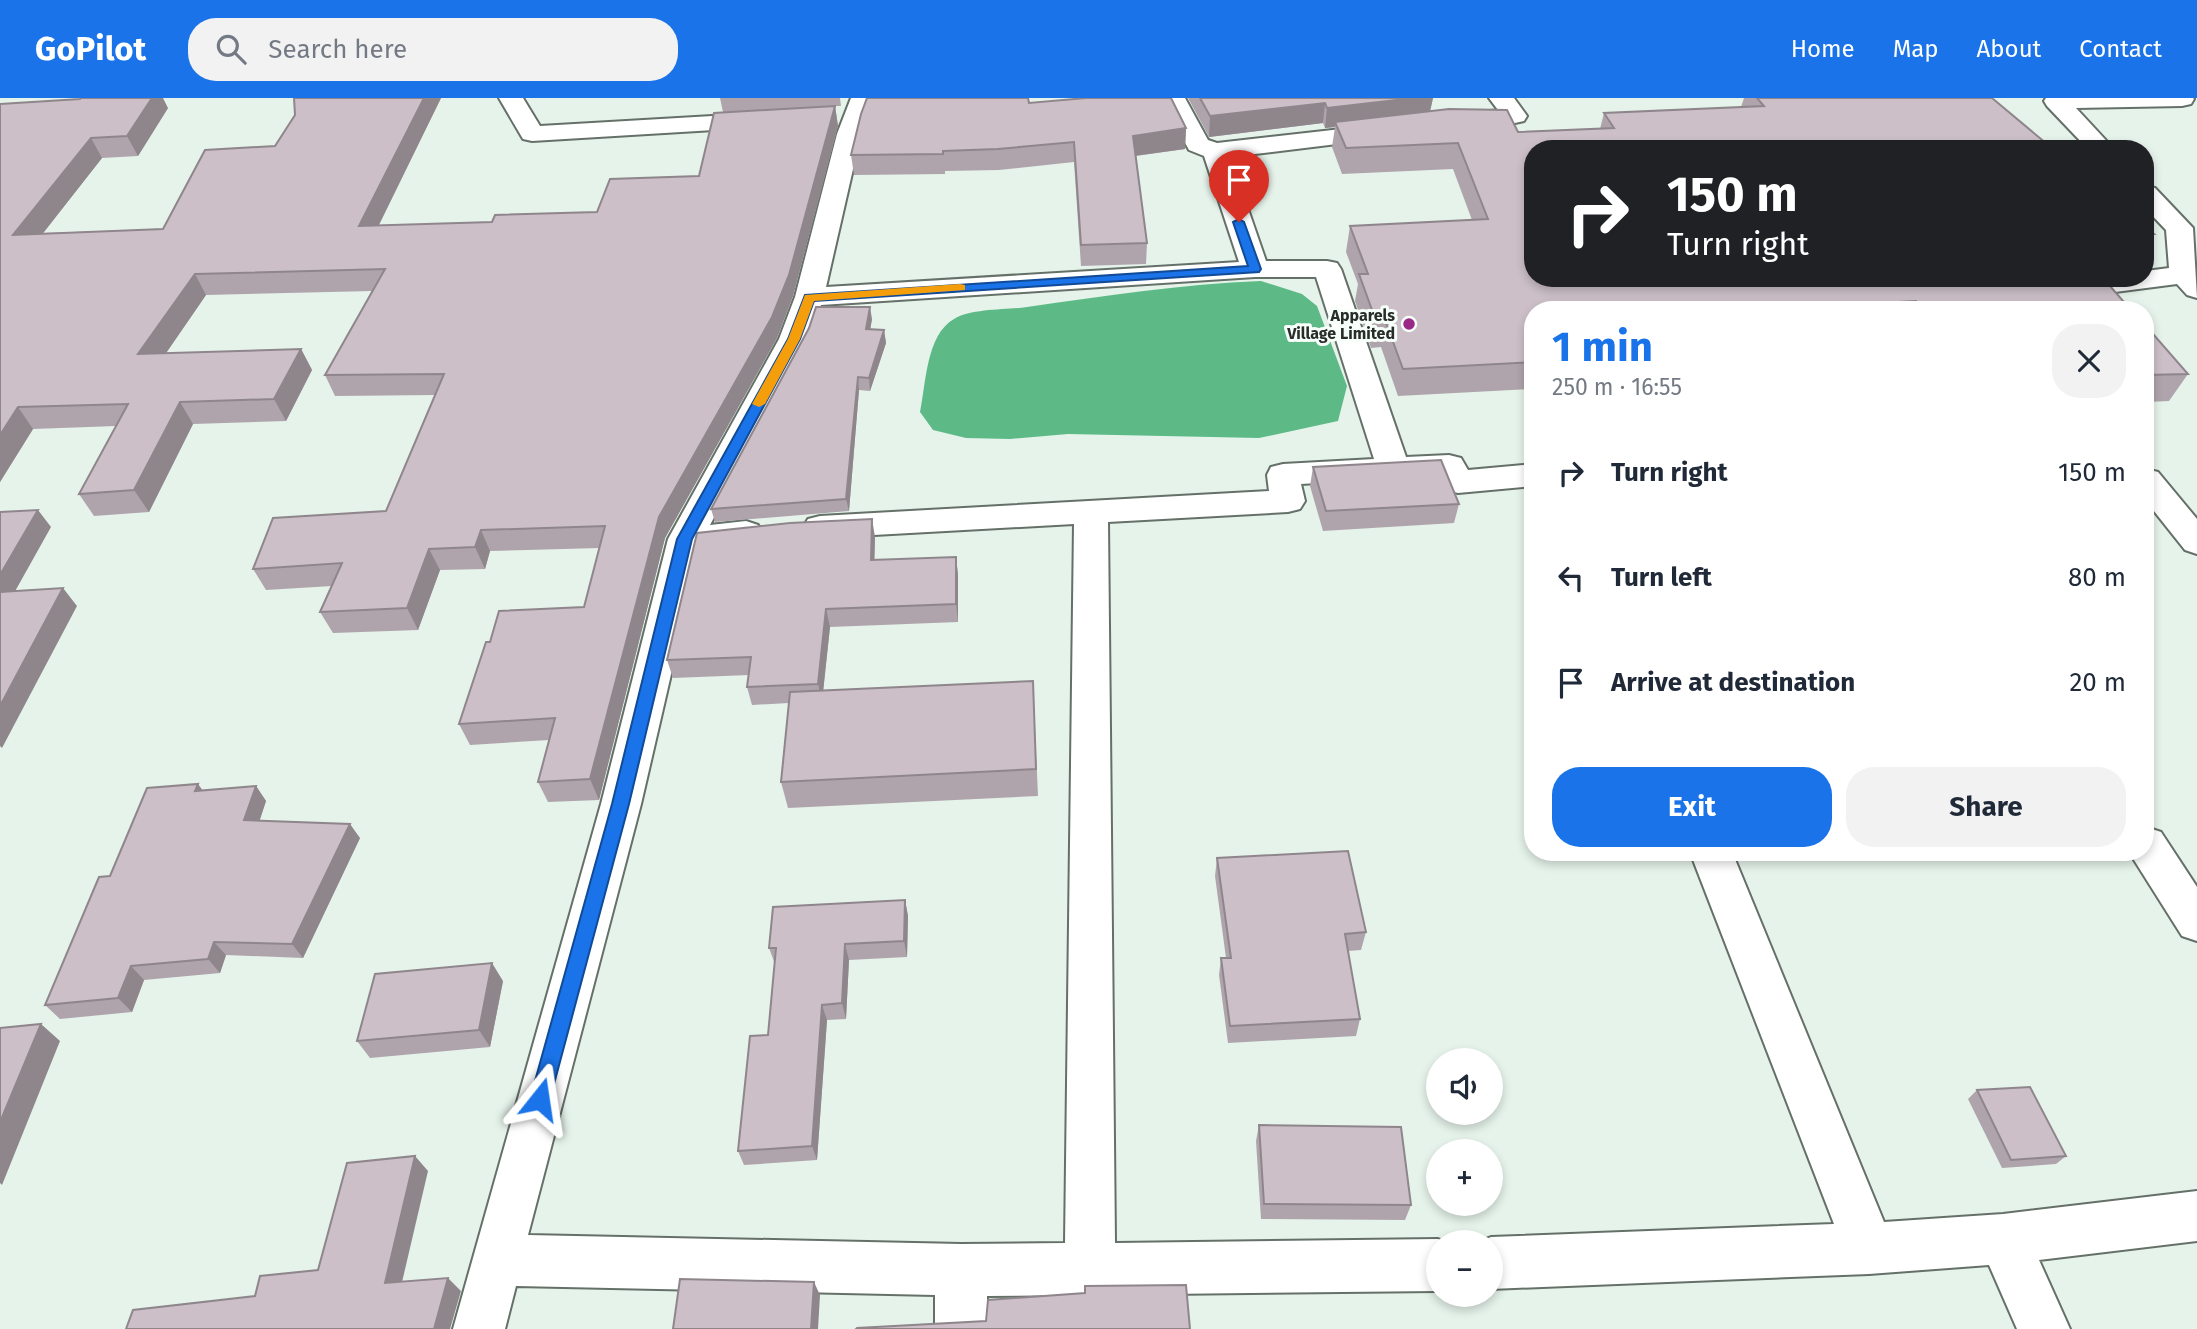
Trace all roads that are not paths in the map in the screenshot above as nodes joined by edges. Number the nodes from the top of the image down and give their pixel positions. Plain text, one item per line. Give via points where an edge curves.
1 (512, 98) edge
2 (1173, 98) edge
3 (1501, 98) edge
4 (2182, 98) edge
5 (852, 107) edge
6 (2197, 112) edge
7 (790, 119) edge
8 (2093, 140) edge
9 (1214, 151) junction
10 (2154, 200) edge
11 (2188, 228) edge
12 (1255, 269) junction
13 (2190, 282) edge
14 (2154, 285) edge
15 (2132, 287) edge
16 (809, 298) junction
17 (1996, 301) edge
18 (1393, 468) junction
19 (1524, 476) edge
20 (2154, 490) edge
21 (1091, 512) junction
22 (685, 539) junction
23 (2197, 542) edge
24 (2154, 856) edge
25 (1715, 861) edge
26 (2197, 923) edge
27 (2197, 1216) edge
28 (2003, 1239) junction
29 (1869, 1248) junction
30 (496, 1260) junction
31 (1503, 1263) edge
32 (1426, 1265) edge
33 (1090, 1267) junction
34 (961, 1270) junction
35 (479, 1329) edge
36 (961, 1329) edge
37 (2044, 1329) edge

1 - 7 street via 532,134
2 - 9 street via 1198,145
3 - 9 street via 1515,116
4 - 6 street
4 - 8 street via 2056,102
5 - 16 street
9 - 12 street
10 - 11 street
11 - 13 street
12 - 16 street
12 - 18 street via 1327,268
13 - 14 street
15 - 17 street
16 - 22 street via 794,339
18 - 19 street via 1449,465 1458,482
18 - 21 street via 1283,475 1288,501
20 - 23 street
21 - 22 street
21 - 33 street
22 - 30 street via 621,804
24 - 26 street
25 - 29 street
27 - 28 street
28 - 29 street
28 - 37 street
29 - 31 street
30 - 34 street
30 - 35 street
32 - 33 street
33 - 34 street
34 - 36 street

